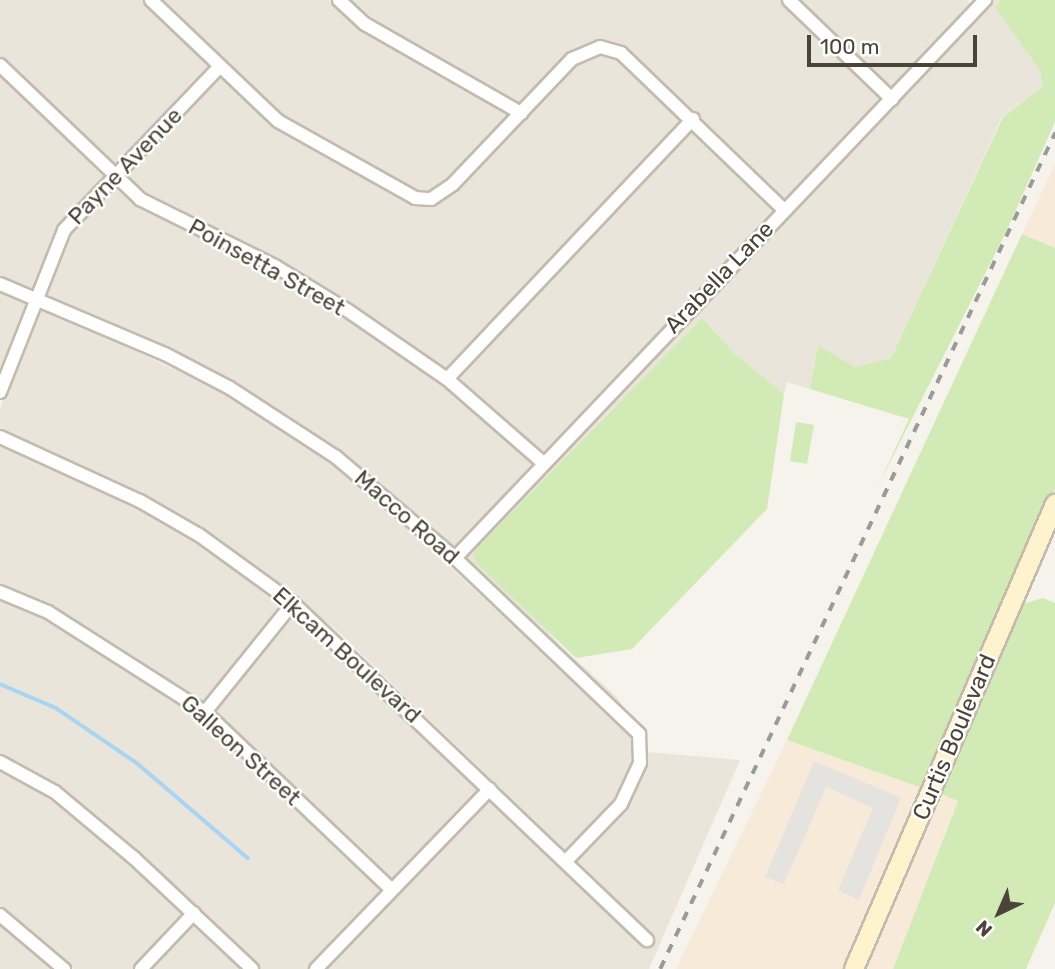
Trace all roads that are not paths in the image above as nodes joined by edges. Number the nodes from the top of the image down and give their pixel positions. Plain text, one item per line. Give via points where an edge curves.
1 (150, 0) edge
2 (340, 0) edge
3 (789, 0) edge
4 (981, 2) edge
5 (0, 65) edge
6 (219, 67) junction
7 (892, 99) junction
8 (522, 113) junction
9 (693, 119) junction
10 (116, 176) junction
11 (783, 210) junction
12 (0, 284) edge
13 (37, 298) junction
14 (447, 379) junction
15 (0, 392) edge
16 (0, 437) edge
17 (542, 462) junction
18 (1055, 504) edge
19 (455, 558) junction
20 (0, 592) edge
21 (293, 603) junction
22 (205, 712) junction
23 (0, 762) edge
24 (490, 789) junction
25 (566, 861) junction
26 (393, 890) junction
27 (194, 914) junction
28 (0, 915) edge
29 (647, 940) dead end
30 (64, 969) edge
31 (141, 969) edge
32 (252, 969) edge
33 (316, 969) edge
34 (853, 969) edge

1 - 6 street
2 - 8 street via 365,24
3 - 7 street
4 - 7 street, Arabella Lane
5 - 10 street, Poinsetta Street
6 - 8 street via 287,127 409,196 431,199 453,184
6 - 10 street, Payne Avenue
7 - 11 street, Arabella Lane
8 - 9 street via 572,59 600,47 621,53
9 - 11 street
9 - 14 street
10 - 13 street, Payne Avenue via 64,230
10 - 14 street, Poinsetta Street via 140,199 275,266
11 - 17 street, Arabella Lane
12 - 13 street, Macco Road
13 - 15 street, Payne Avenue
13 - 19 street, Macco Road via 165,354 292,426 377,489
14 - 17 street, Poinsetta Street
16 - 21 street, Elkcam Boulevard via 140,500 199,534
17 - 19 street, Arabella Lane
18 - 34 street, Curtis Boulevard
19 - 25 street, Macco Road via 639,734 640,763 621,804
20 - 22 street, Galleon Street via 48,612
21 - 22 street
21 - 24 street, Elkcam Boulevard
22 - 26 street, Galleon Street
23 - 27 street via 55,792
24 - 25 street, Elkcam Boulevard
24 - 26 street
25 - 29 street, Elkcam Boulevard
26 - 33 street
27 - 31 street
27 - 32 street
28 - 30 street

